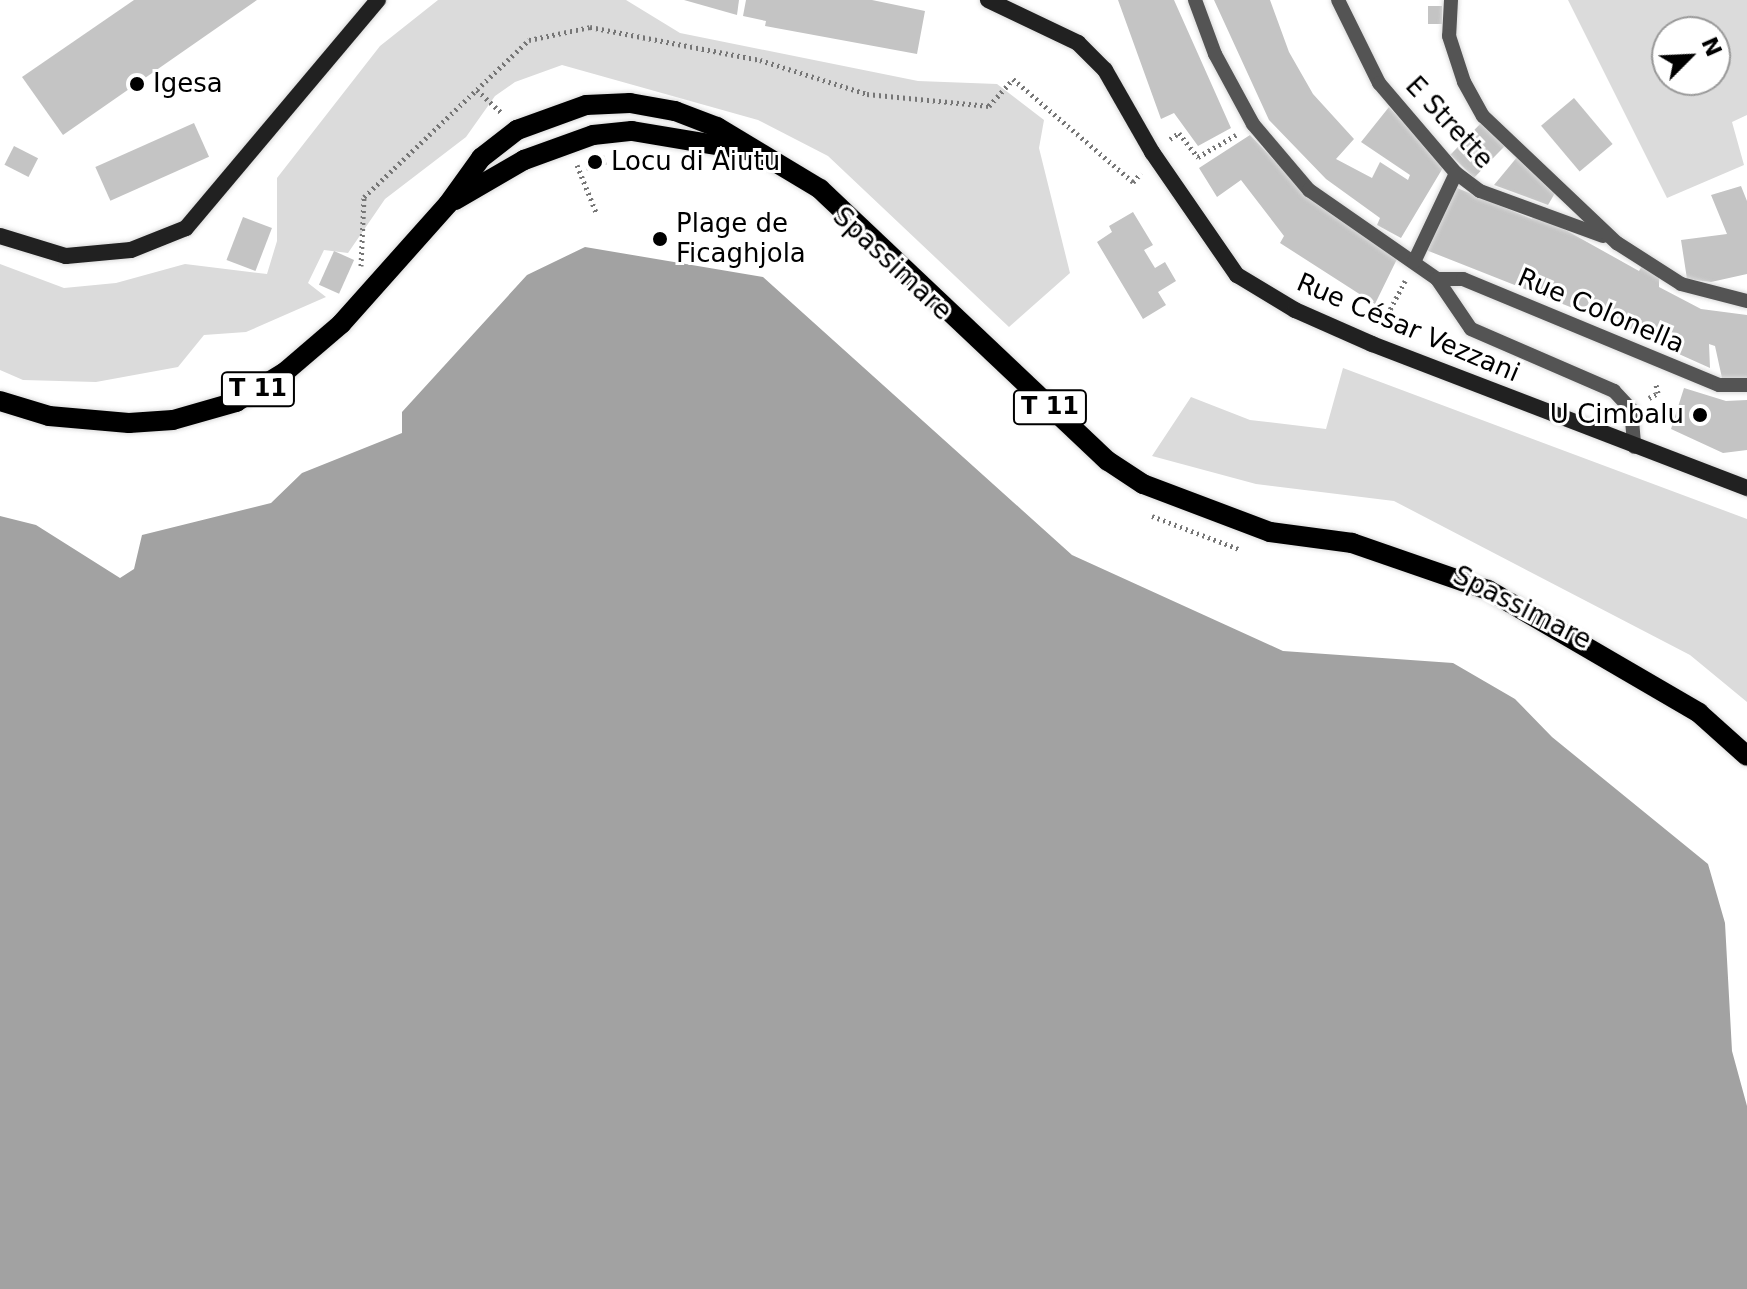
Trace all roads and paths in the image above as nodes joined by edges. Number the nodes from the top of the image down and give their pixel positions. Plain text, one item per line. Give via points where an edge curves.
1 (378, 0) edge
2 (988, 0) edge
3 (1195, 0) edge
4 (1338, 0) edge
5 (1451, 0) edge
6 (477, 90) dead end
7 (492, 105) dead end
8 (1253, 124) junction
9 (1152, 152) junction
10 (759, 153) junction
11 (588, 155) dead end
12 (1456, 173) junction
13 (448, 204) junction
14 (596, 212) dead end
15 (0, 236) edge
16 (1617, 243) junction
17 (1414, 262) junction
18 (1437, 279) junction
19 (1747, 301) edge
20 (1372, 344) junction
21 (1647, 379) dead end
22 (1747, 385) edge
23 (0, 401) edge
24 (1631, 409) junction
25 (1634, 447) junction
26 (1744, 487) edge
27 (1148, 514) dead end
28 (1254, 552) dead end
29 (1747, 756) edge

1 - 15 main road via 186,228 131,250 66,256
2 - 9 main road, Rue César Vezzani via 1078,43 1105,70
3 - 8 lane via 1215,54
4 - 12 lane, E Strette via 1379,83
5 - 16 lane via 1449,36 1464,82 1483,116
6 - 7 path
8 - 9 path via 1198,157 1179,133
8 - 17 lane via 1309,190
9 - 20 main road, Rue César Vezzani via 1237,275 1295,310
10 - 13 main road, T 11 via 632,131 593,135 524,160
10 - 13 main road, T 11 via 717,127 675,111 630,103 586,105 517,130 481,158
10 - 29 main road, T 11 via 820,189 869,231 1108,461 1143,484 1270,532 1383,551 1488,590 1699,713
11 - 14 path via 573,157
12 - 16 lane, E Strette via 1480,191
12 - 17 lane
13 - 23 main road, T 11 via 341,324 285,372 236,402 173,420 129,423 49,416
16 - 19 lane via 1681,284
17 - 18 lane
17 - 20 path
18 - 22 lane, Rue Colonella via 1463,279 1719,385
18 - 24 lane via 1471,329 1614,391
20 - 25 main road, Rue César Vezzani
21 - 24 path via 1660,386 1658,393
24 - 25 lane
25 - 26 main road, Rue César Vezzani
27 - 28 path via 1174,529

